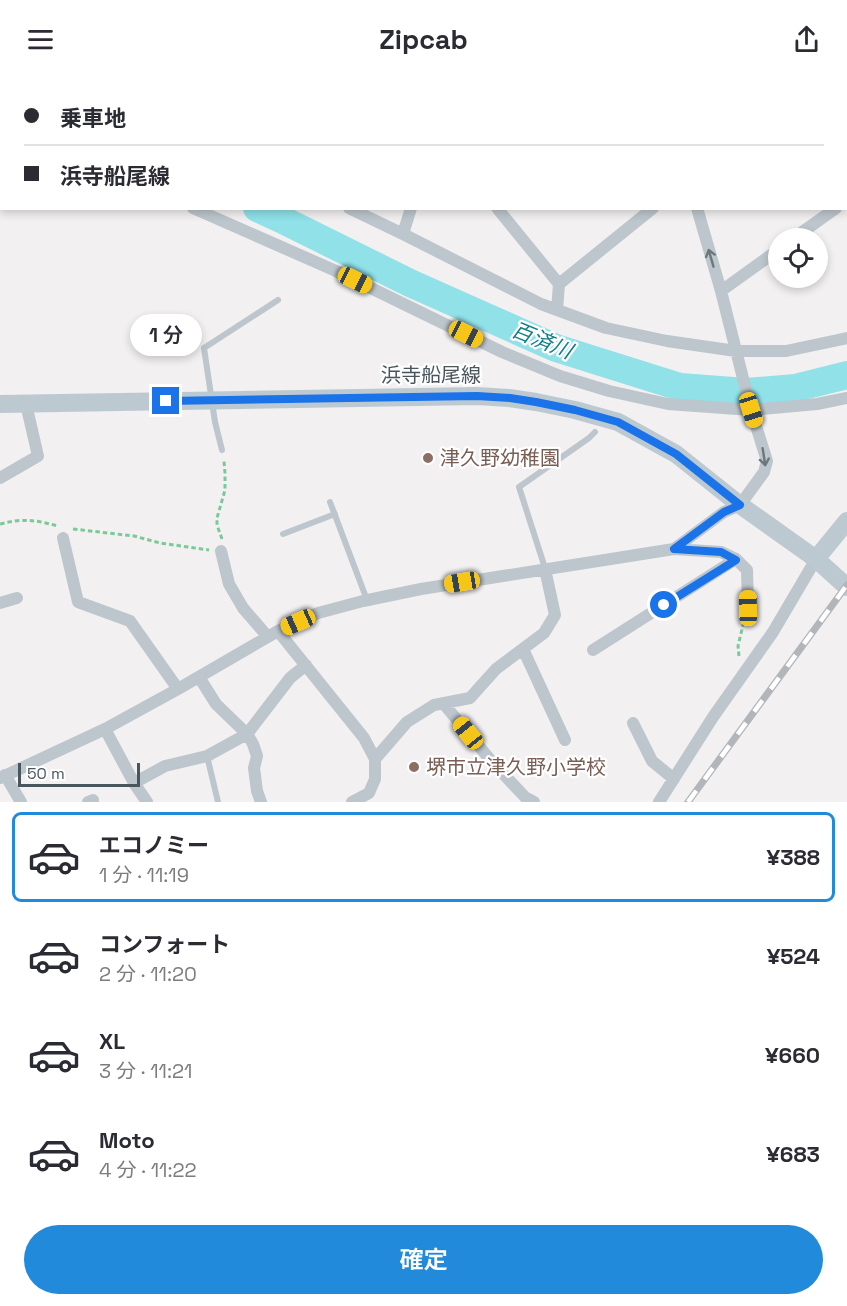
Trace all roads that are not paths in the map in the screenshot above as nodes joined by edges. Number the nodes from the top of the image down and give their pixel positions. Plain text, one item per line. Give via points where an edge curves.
1 (198, 210) edge
2 (353, 210) edge
3 (410, 210) edge
4 (499, 210) edge
5 (651, 210) edge
6 (698, 210) edge
7 (833, 210) edge
8 (808, 228) edge
9 (404, 234) junction
10 (768, 257) edge
11 (559, 284) junction
12 (721, 291) junction
13 (278, 300) dead end
14 (557, 310) junction
15 (847, 338) edge
16 (737, 353) junction
17 (847, 398) edge
18 (213, 401) junction
19 (0, 404) edge
20 (26, 404) junction
21 (750, 406) junction
22 (595, 432) dead end
23 (222, 450) road end
24 (0, 478) edge
25 (330, 502) dead end
26 (740, 505) junction
27 (335, 514) junction
28 (847, 521) edge
29 (66, 531) road end
30 (284, 534) dead end
31 (674, 549) junction
32 (220, 551) road end
33 (816, 559) junction
34 (736, 560) junction
35 (545, 569) junction
36 (847, 586) edge
37 (17, 598) dead end
38 (367, 600) junction
39 (0, 603) edge
40 (748, 608) road end
41 (273, 634) junction
42 (523, 649) junction
43 (593, 650) dead end
44 (306, 665) junction
45 (199, 677) junction
46 (178, 689) junction
47 (443, 703) junction
48 (633, 723) dead end
49 (105, 729) junction
50 (247, 734) junction
51 (565, 740) dead end
52 (207, 756) junction
53 (375, 759) junction
54 (3, 776) edge
55 (674, 779) junction
56 (134, 783) junction
57 (21, 802) edge
58 (147, 802) edge
59 (218, 802) edge
60 (261, 802) edge
61 (352, 802) edge
62 (534, 802) edge
63 (659, 802) edge

1 - 21 street via 560,376 668,404
2 - 9 street
3 - 9 street
4 - 11 street
5 - 11 street
12 -> 6 street
7 - 8 street
9 - 14 street
10 - 12 street
11 - 14 street
12 - 16 street
13 - 18 lane via 204,348
14 - 16 street via 606,328
15 - 16 street via 786,351
16 - 21 street
17 - 21 street via 817,404
18 - 20 street, 浜寺船尾線
18 - 23 lane
18 - 26 street, 浜寺船尾線 via 477,396 545,404 618,422 676,454
19 - 20 street, 浜寺船尾線
20 - 24 street via 38,456
21 -> 26 street via 767,461 764,472
22 - 35 lane via 519,487
25 - 27 lane
26 - 31 street via 724,512
26 - 33 street, 浜寺船尾線
27 - 30 lane
27 - 38 lane
28 - 33 street
29 - 46 street via 78,602 129,621
31 - 34 street via 721,552
31 - 35 street
32 - 41 street via 229,584 243,608
33 - 36 street, 浜寺船尾線
33 - 55 street
34 - 40 street via 747,570
34 - 43 street
35 - 38 street
35 - 42 street via 555,615 544,633
37 - 39 street
38 - 41 street via 318,613
41 - 44 street
41 - 45 street
42 - 47 street via 496,669 470,698
42 - 51 street
44 - 50 street via 290,678
44 - 53 street via 364,738
45 - 46 street
45 - 50 street via 216,704
46 - 49 street
47 - 53 street via 407,722
47 - 62 street via 493,763
48 - 55 street via 652,761
49 - 54 street
49 - 56 street
50 - 52 street
50 - 60 street via 257,756 254,768
52 - 56 street via 165,766
52 - 59 lane
53 - 61 street via 375,779 369,793
54 - 57 street
55 - 63 street
56 - 58 street

